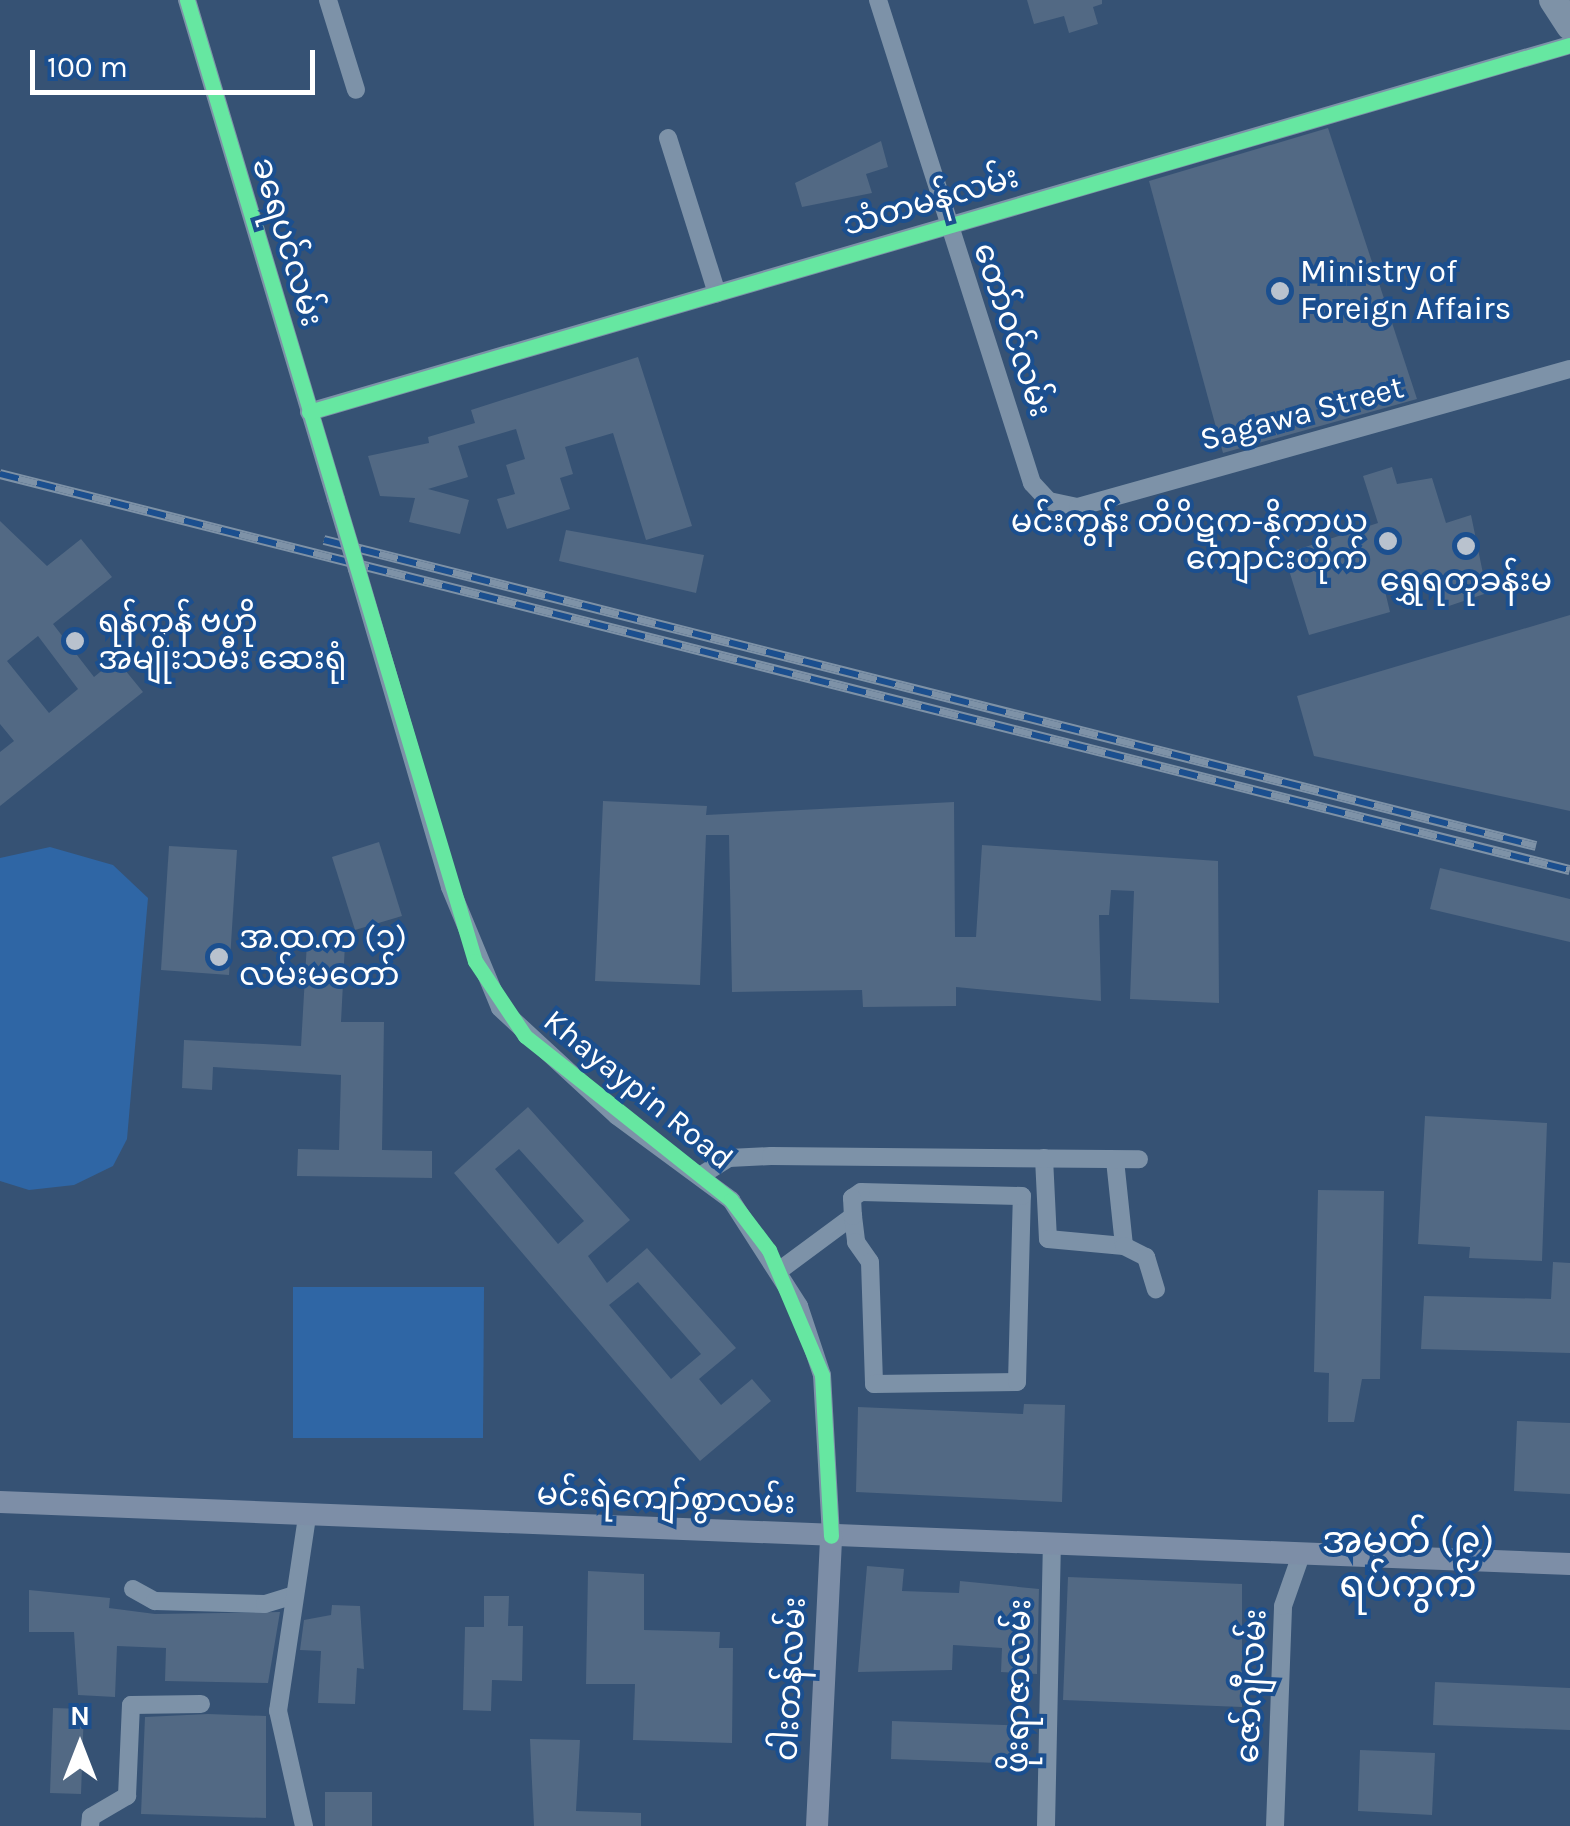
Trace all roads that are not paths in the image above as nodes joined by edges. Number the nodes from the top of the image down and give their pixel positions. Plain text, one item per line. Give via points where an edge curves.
1 (186, 0) edge
2 (328, 0) edge
3 (878, 0) edge
4 (1553, 0) edge
5 (1570, 26) edge
6 (1570, 45) edge
7 (356, 90) dead end
8 (668, 138) dead end
9 (945, 225) junction
10 (717, 293) junction
11 (1570, 369) edge
12 (309, 412) junction
13 (336, 499) joint
14 (1049, 501) joint
15 (1044, 1158) junction
16 (1139, 1159) dead end
17 (1116, 1160) junction
18 (700, 1176) junction
19 (853, 1216) junction
20 (1124, 1246) junction
21 (780, 1270) junction
22 (1156, 1289) dead end
23 (0, 1502) edge
24 (306, 1518) junction
25 (831, 1536) junction
26 (1052, 1547) junction
27 (1302, 1552) junction
28 (1570, 1564) edge
29 (133, 1590) dead end
30 (291, 1596) junction
31 (201, 1704) dead end
32 (90, 1826) edge
33 (304, 1826) edge
34 (817, 1826) edge
35 (1046, 1826) edge
36 (1275, 1826) edge

1 - 12 street, ခရေပင်လမ်း
2 - 7 street
3 - 9 street, တော်ဝင်လမ်း
4 - 5 highway
6 - 9 street, သံတမန်လမ်း
8 - 10 street
9 - 10 street, သံတမန်လမ်း
9 - 14 street, တော်ဝင်လမ်း via 1032,482
10 - 12 street, သံတမန်လမ်း
11 - 14 street, Sagawa Street via 1078,507
12 - 13 street, ခရေပင်လမ်း
13 - 18 street, Khayaypin Road, bridge via 450,887 500,1008 617,1116
15 - 17 street
15 - 18 street via 729,1158
15 - 20 street via 1048,1240
16 - 17 street
17 - 20 street
18 - 21 street, Khayaypin Road via 756,1230
19 - 19 street via 852,1198 861,1192 1022,1196 1017,1382 874,1384 870,1262 856,1242
19 - 21 street
20 - 22 street via 1146,1258
21 - 25 street, Khayaypin Road via 822,1375
23 - 24 main road, မင်းရဲကျော်စွာလမ်း
24 - 25 main road, မင်းရဲကျော်စွာလမ်း
24 - 30 street via 302,1582
25 - 26 main road, မင်းရဲကျော်စွာလမ်း
25 - 34 main road, ဝါးတန်လမ်း
26 - 27 main road, မင်းရဲကျော်စွာလမ်း
26 - 35 street, ဖိုးရာဇာလမ်း
27 - 28 main road, မင်းရဲကျော်စွာလမ်း
27 - 36 street, ဇော်ဂျီလမ်း via 1283,1606
29 - 30 street via 155,1602 264,1604
30 - 33 street via 278,1711
31 - 32 street via 131,1705 127,1796 91,1817

